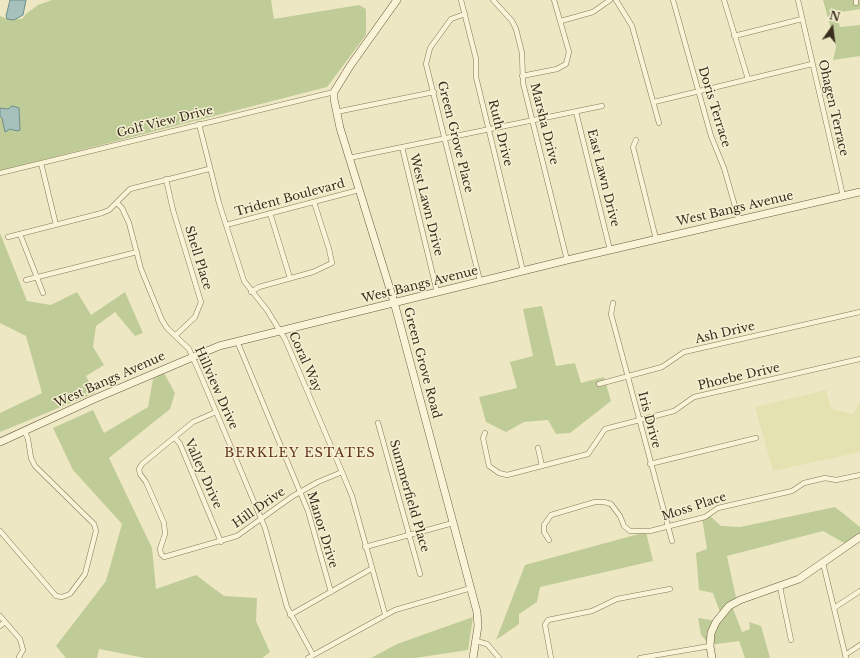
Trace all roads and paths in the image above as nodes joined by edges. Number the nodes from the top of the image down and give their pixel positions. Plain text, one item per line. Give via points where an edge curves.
1 (397, 0) edge
2 (462, 0) edge
3 (493, 0) edge
4 (554, 0) edge
5 (610, 0) edge
6 (616, 0) edge
7 (672, 0) edge
8 (724, 0) edge
9 (798, 0) edge
10 (465, 14) junction
11 (802, 19) junction
12 (561, 21) junction
13 (734, 36) junction
14 (812, 64) junction
15 (522, 76) junction
16 (748, 79) junction
17 (698, 91) junction
18 (334, 92) junction
19 (434, 92) junction
20 (654, 102) junction
21 (602, 106) dead end
22 (336, 112) junction
23 (576, 112) junction
24 (533, 120) junction
25 (659, 123) dead end
26 (199, 124) junction
27 (489, 129) junction
28 (446, 138) junction
29 (636, 140) dead end
30 (402, 147) junction
31 (349, 158) junction
32 (41, 163) junction
33 (209, 169) junction
34 (0, 173) edge
35 (166, 179) junction
36 (359, 190) junction
37 (860, 192) edge
38 (843, 196) junction
39 (314, 202) junction
40 (117, 203) junction
41 (270, 213) junction
42 (739, 220) junction
43 (56, 225) junction
44 (226, 225) junction
45 (20, 234) junction
46 (8, 237) dead end
47 (656, 239) junction
48 (610, 250) junction
49 (137, 252) junction
50 (567, 260) junction
51 (523, 271) junction
52 (37, 277) junction
53 (290, 278) junction
54 (26, 280) dead end
55 (480, 281) junction
56 (43, 292) dead end
57 (251, 292) junction
58 (437, 292) junction
59 (394, 302) junction
60 (613, 303) dead end
61 (860, 312) edge
62 (280, 330) junction
63 (176, 335) junction
64 (237, 341) junction
65 (192, 356) junction
66 (860, 359) edge
67 (627, 375) junction
68 (599, 384) dead end
69 (216, 412) junction
70 (639, 420) junction
71 (378, 423) dead end
72 (24, 430) junction
73 (485, 433) dead end
74 (175, 438) junction
75 (756, 438) dead end
76 (0, 442) edge
77 (538, 448) dead end
78 (650, 464) junction
79 (542, 466) junction
80 (342, 472) junction
81 (860, 475) edge
82 (300, 492) junction
83 (261, 518) junction
84 (453, 523) junction
85 (668, 527) junction
86 (0, 531) edge
87 (410, 535) junction
88 (860, 537) edge
89 (549, 540) dead end
90 (672, 541) dead end
91 (221, 542) junction
92 (365, 547) junction
93 (823, 563) junction
94 (371, 569) junction
95 (420, 574) dead end
96 (780, 587) junction
97 (471, 588) junction
98 (670, 589) dead end
99 (860, 591) edge
100 (331, 592) junction
101 (834, 608) junction
102 (385, 614) junction
103 (290, 615) junction
104 (0, 616) edge
105 (5, 622) junction
106 (0, 626) edge
107 (791, 640) dead end
108 (476, 641) junction
109 (860, 645) edge
110 (710, 646) junction
111 (845, 656) edge
112 (20, 657) dead end
113 (310, 657) edge
114 (473, 658) edge
115 (500, 658) edge
116 (551, 658) edge
117 (640, 658) edge
118 (712, 658) edge

1 - 18 street
2 - 10 street, Ruth Drive
3 - 15 street, Marsha Drive via 516,29 522,53
4 - 12 street
5 - 12 street via 593,12
6 - 20 street via 632,26
7 - 17 street, Doris Terrace
8 - 13 street
9 - 11 street, Ohagen Terrace
10 - 19 street, Green Grove Place via 451,19 428,52 427,69
10 - 27 street, Ruth Drive via 476,59 476,77
11 - 13 street
11 - 14 street, Ohagen Terrace
12 - 15 street via 569,52 566,64 557,69
13 - 16 street
14 - 16 street
14 - 38 street, Ohagen Terrace
15 - 24 street, Marsha Drive
16 - 17 street
17 - 20 street
17 - 42 street, Doris Terrace
18 - 22 street, Green Grove Road
18 - 26 street, Golf View Drive
19 - 22 street
19 - 28 street, Green Grove Place
20 - 25 street
21 - 23 street
22 - 31 street, Green Grove Road
23 - 24 street
23 - 48 street, East Lawn Drive
24 - 27 street
24 - 50 street, Marsha Drive
26 - 32 street, Golf View Drive
26 - 33 street, Coral Way
27 - 28 street
27 - 51 street, Ruth Drive
28 - 30 street
28 - 55 street, Green Grove Place
29 - 47 street via 633,147
30 - 31 street
30 - 58 street, West Lawn Drive
31 - 36 street, Green Grove Road
32 - 34 street, Golf View Drive
32 - 43 street
33 - 35 street
33 - 44 street, Coral Way
35 - 40 street via 130,189
35 - 63 street, Shell Place via 201,302 195,317
36 - 39 street, Trident Boulevard
36 - 59 street, Green Grove Road
37 - 38 street, West Bangs Avenue
38 - 42 street, West Bangs Avenue
39 - 41 street, Trident Boulevard
39 - 53 street via 333,260 332,263 313,272
40 - 43 street via 102,213
40 - 49 street, Hillview Drive via 129,223
41 - 44 street, Trident Boulevard
41 - 53 street
42 - 47 street, West Bangs Avenue
43 - 45 street
44 - 57 street, Coral Way via 244,281
45 - 46 street
45 - 52 street
47 - 48 street, West Bangs Avenue
48 - 50 street, West Bangs Avenue
49 - 52 street
49 - 63 street, Hillview Drive via 141,269 162,320
50 - 51 street, West Bangs Avenue
51 - 55 street, West Bangs Avenue
52 - 54 street
52 - 56 street
53 - 57 street via 259,286
55 - 58 street, West Bangs Avenue
57 - 62 street, Coral Way
58 - 59 street, West Bangs Avenue
59 - 62 street, West Bangs Avenue
59 - 84 street, Green Grove Road
60 - 67 street, Iris Drive via 611,314
61 - 67 street, Ash Drive via 684,352 662,367
62 - 64 street, West Bangs Avenue
62 - 80 street, Coral Way
63 - 65 street, Hillview Drive
64 - 65 street, West Bangs Avenue
64 - 82 street, Manor Drive
65 - 69 street, Hillview Drive
65 - 72 street, West Bangs Avenue
66 - 70 street, Phoebe Drive via 694,397 674,411
67 - 68 street, Ash Drive
67 - 70 street, Iris Drive
69 - 74 street via 195,421
69 - 83 street, Hillview Drive
70 - 78 street, Iris Drive
70 - 79 street, Phoebe Drive via 605,429 588,454
71 - 87 street, Summerfield Place
72 - 76 street, West Bangs Avenue
72 - 86 street via 35,466 94,524 96,530 87,570 70,594 56,596
73 - 79 street, Phoebe Drive via 482,438 488,463 495,471 507,475
74 - 91 street, Valley Drive via 180,444
74 - 91 street, Hill Drive via 142,464 139,472 164,523 165,534 160,549 162,556
75 - 78 street
77 - 79 street
78 - 85 street, Iris Drive
80 - 82 street, Hill Drive
80 - 92 street, Coral Way via 352,496
81 - 85 street, Moss Place via 804,483 792,491 718,508 705,517
82 - 83 street, Hill Drive
82 - 100 street, Manor Drive via 308,511
83 - 91 street, Hill Drive via 243,533
83 - 103 street, Hillview Drive
84 - 87 street
84 - 97 street, Green Grove Road
85 - 89 street, Moss Place via 650,531 630,531 624,526 611,504 596,502 551,515 544,525 544,532
85 - 90 street, Iris Drive
87 - 92 street
87 - 95 street, Summerfield Place
88 - 93 street
92 - 94 street, Coral Way
93 - 96 street
93 - 101 street
94 - 100 street
94 - 102 street, Coral Way
96 - 107 street
96 - 110 street via 729,606 714,627
97 - 102 street via 401,607
97 - 108 street, Green Grove Road via 478,616
98 - 116 street via 617,599 592,611 547,621
99 - 101 street
100 - 103 street
101 - 111 street
102 - 113 street
103 - 113 street, Hillview Drive
104 - 105 street
105 - 106 street
105 - 112 street via 20,639 23,650
108 - 114 street, Green Grove Road
108 - 115 street via 487,644
109 - 111 street
110 - 117 street
110 - 118 street

